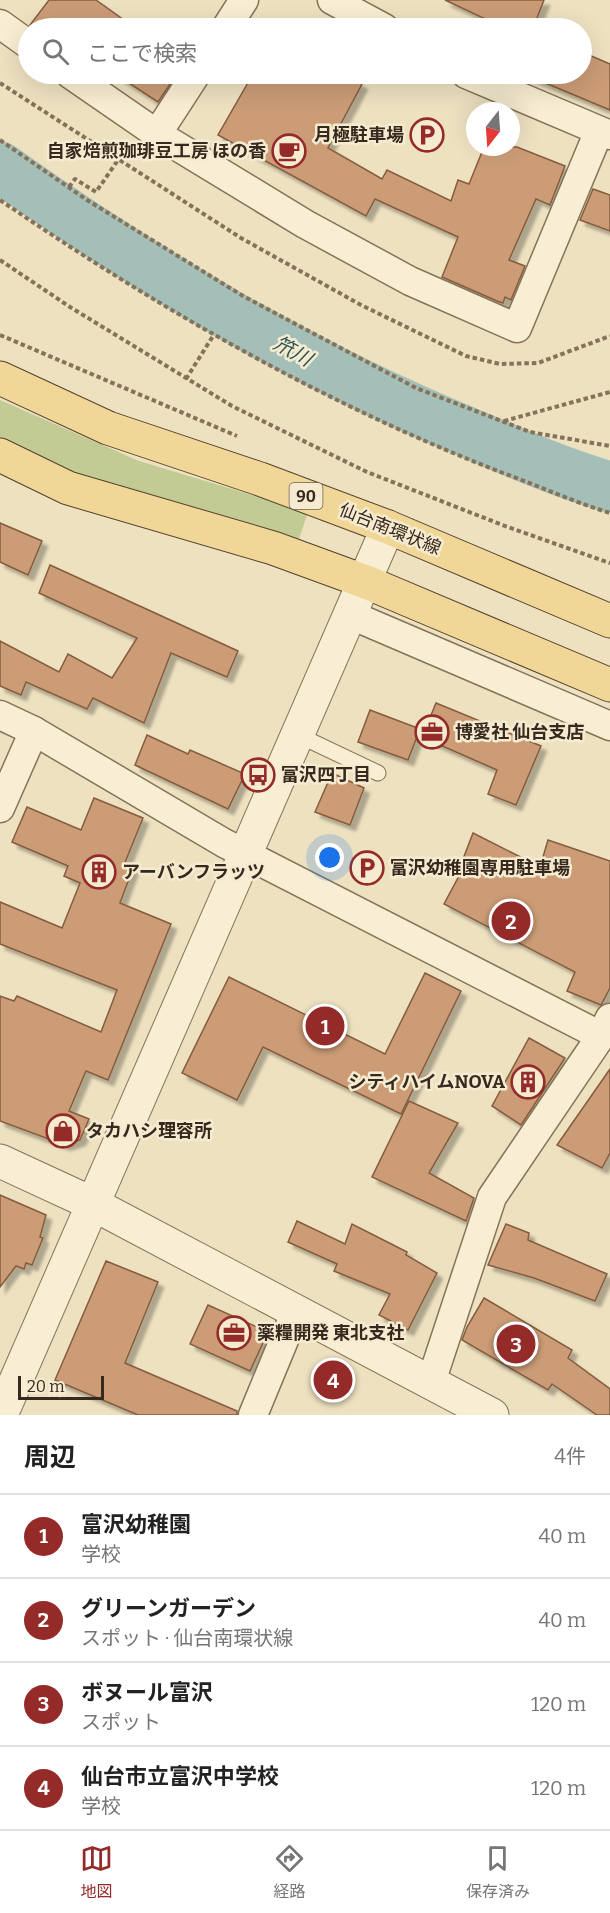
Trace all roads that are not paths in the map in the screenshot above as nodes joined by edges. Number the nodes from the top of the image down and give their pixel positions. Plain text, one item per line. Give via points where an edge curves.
1 (244, 0) edge
2 (332, 0) edge
3 (232, 18) edge
4 (365, 18) edge
5 (0, 24) edge
6 (18, 37) edge
7 (84, 84) edge
8 (190, 84) edge
9 (490, 84) edge
10 (605, 133) edge
11 (157, 134) junction
12 (0, 378) edge
13 (0, 455) edge
14 (388, 527) junction
15 (366, 582) junction
16 (351, 615) junction
17 (610, 621) edge
18 (610, 685) edge
19 (0, 715) edge
20 (610, 726) edge
21 (34, 731) junction
22 (298, 735) junction
23 (378, 773) dead end
24 (0, 808) edge
25 (244, 853) junction
26 (606, 1027) edge
27 (0, 1161) edge
28 (91, 1203) junction
29 (297, 1311) junction
30 (430, 1382) junction
31 (1, 1415) edge
32 (253, 1415) edge
33 (492, 1415) edge

1 - 3 street
2 - 4 street
5 - 6 street
7 - 11 street
8 - 11 street
9 - 10 street
10 - 11 street via 517,328 410,281 305,224
12 - 14 main road, 仙台南環状線 / 90 via 108,428
13 - 15 main road via 68,488 273,548
14 - 15 street
14 - 17 main road, 仙台南環状線 / 90
15 - 16 street
15 - 18 main road
16 - 20 street
16 - 22 street
19 - 21 street
21 - 24 street
21 - 25 street
22 - 23 lane
22 - 25 street
25 - 26 street
25 - 28 street
26 - 30 street via 492,1197
27 - 28 street
28 - 29 street
28 - 31 street
29 - 30 street
29 - 32 street
30 - 33 street

